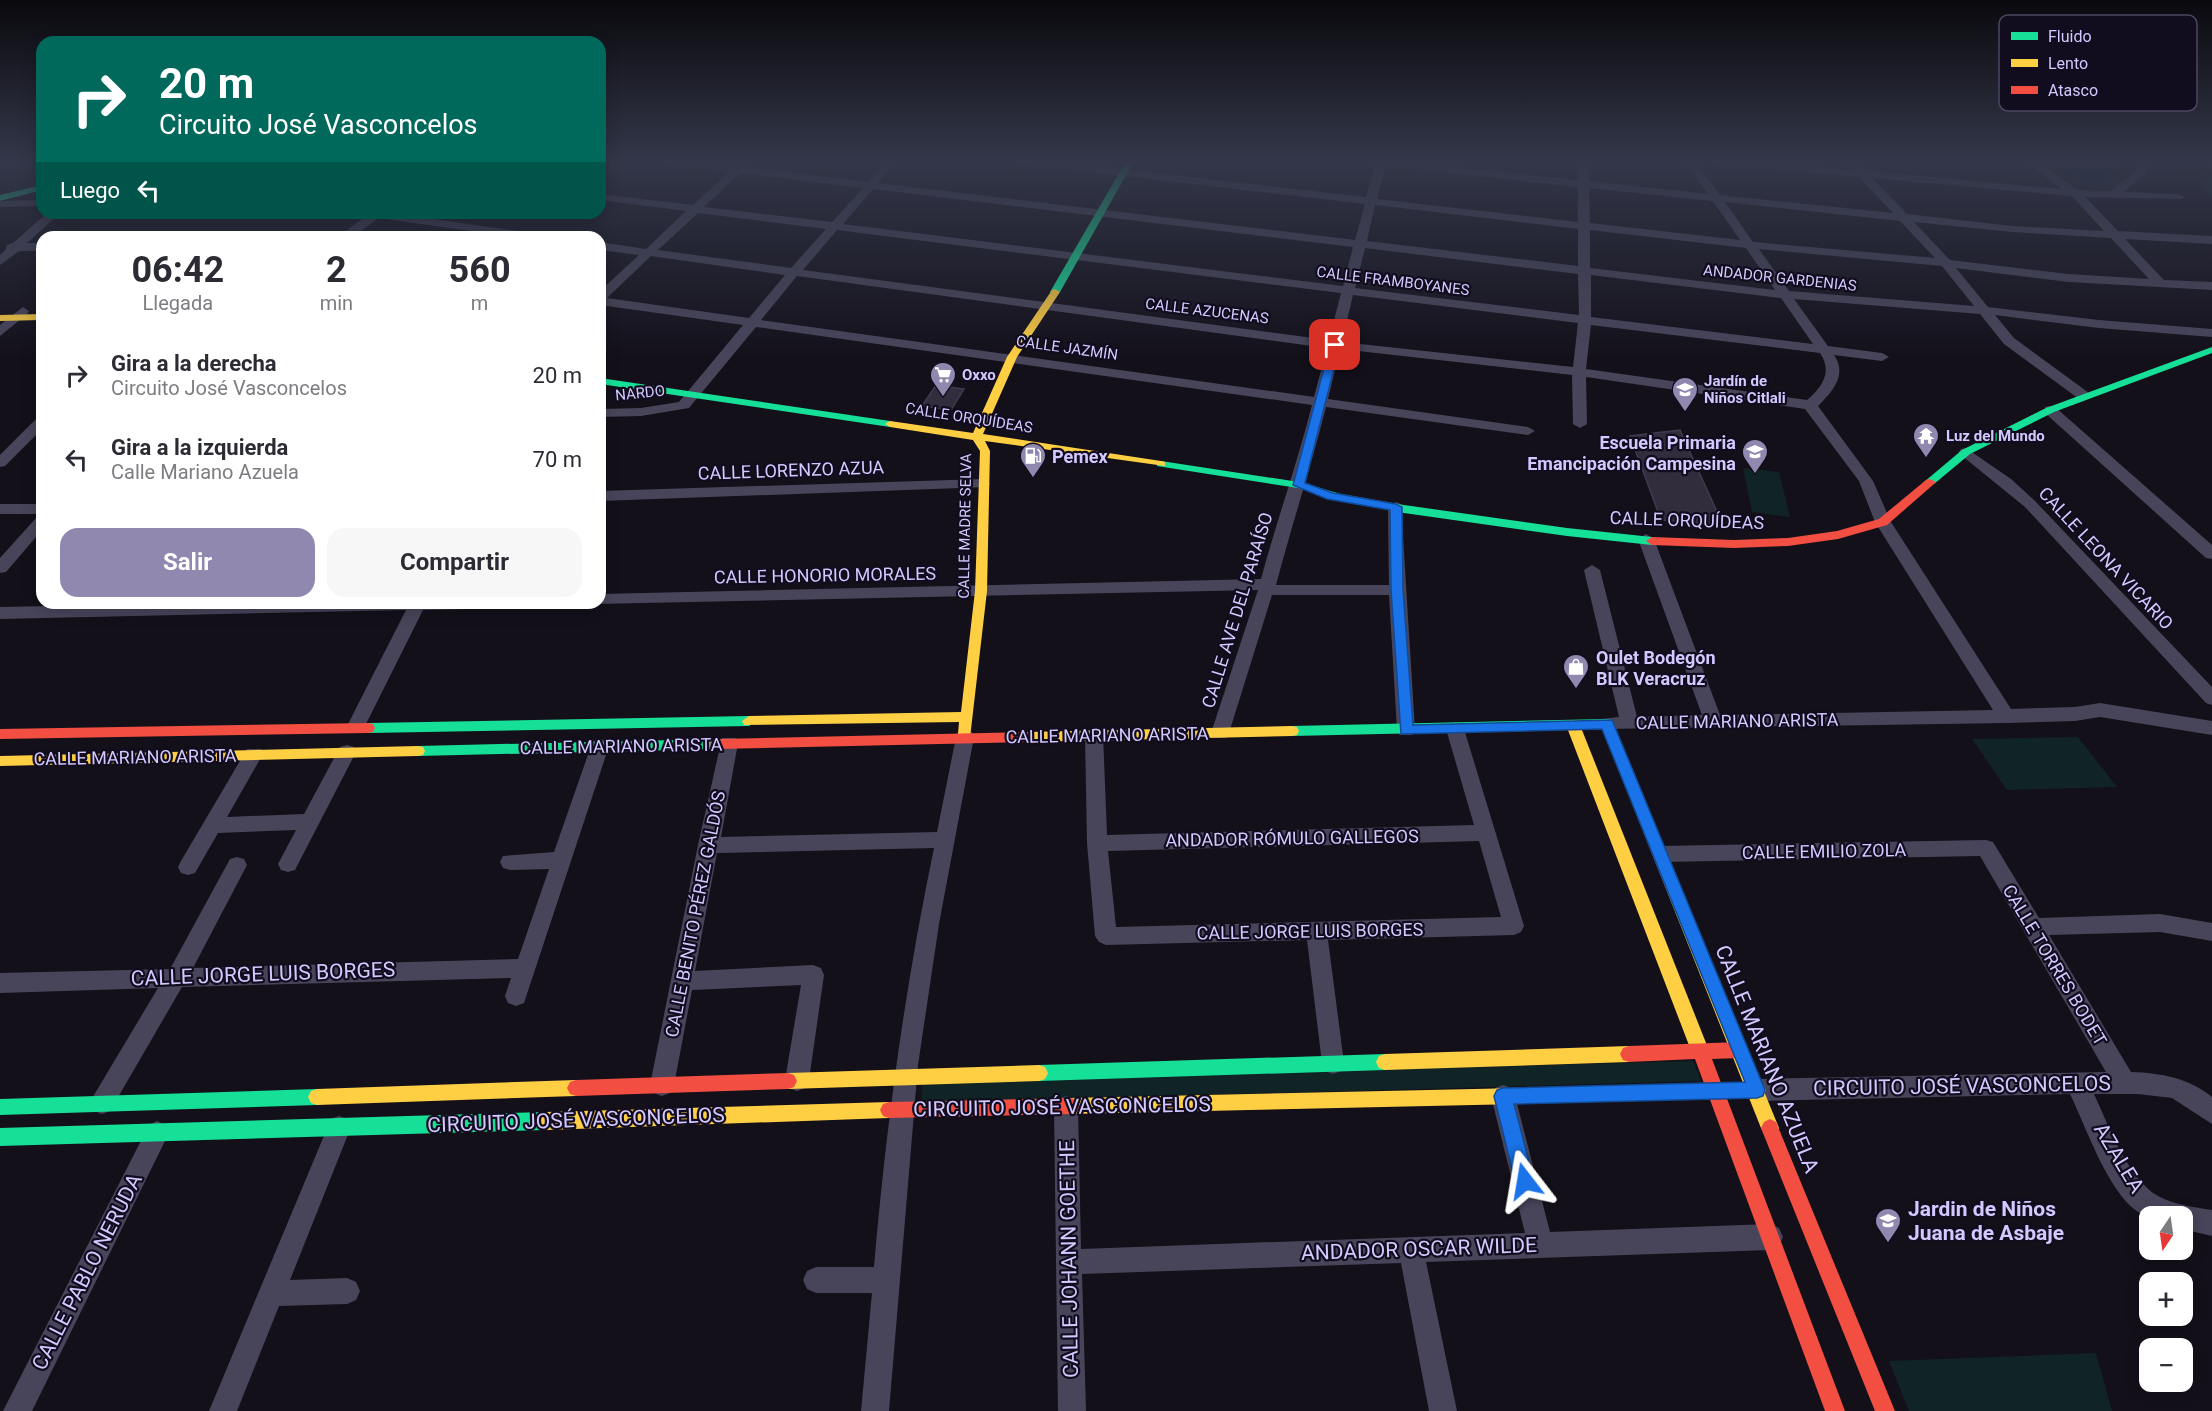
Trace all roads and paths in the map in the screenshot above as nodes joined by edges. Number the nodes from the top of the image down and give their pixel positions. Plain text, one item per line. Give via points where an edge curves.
1 (1584, 226) edge
2 (39, 227) edge
3 (469, 227) edge
4 (674, 227) edge
5 (826, 227) edge
6 (1092, 227) edge
7 (1212, 227) edge
8 (1363, 227) edge
9 (1591, 227) edge
10 (1736, 227) edge
11 (1911, 227) edge
12 (1994, 227) edge
13 (2108, 227) edge
14 (834, 228) junction
15 (498, 231) edge
16 (2115, 234) junction
17 (2212, 240) edge
18 (1359, 245) junction
19 (1749, 245) junction
20 (16, 247) junction
21 (36, 247) edge
22 (606, 247) edge
23 (0, 248) edge
24 (647, 252) junction
25 (1073, 257) junction
26 (0, 261) edge
27 (1946, 263) junction
28 (1585, 271) junction
29 (794, 272) junction
30 (2161, 284) junction
31 (2212, 286) edge
32 (1349, 292) junction
33 (606, 293) edge
34 (1787, 295) junction
35 (606, 300) edge
36 (1046, 307) junction
37 (1982, 310) junction
38 (0, 312) edge
39 (36, 312) edge
40 (20, 314) junction
41 (36, 316) edge
42 (0, 318) edge
43 (1585, 321) junction
44 (752, 323) junction
45 (0, 332) edge
46 (2212, 333) edge
47 (1335, 345) junction
48 (2212, 350) edge
49 (1826, 351) junction
50 (1012, 357) junction
51 (1882, 357) dead end
52 (1579, 372) junction
53 (606, 382) edge
54 (606, 393) edge
55 (2084, 396) junction
56 (688, 400) junction
57 (1319, 402) junction
58 (1810, 405) junction
59 (2050, 410) junction
60 (606, 413) edge
61 (1580, 424) dead end
62 (36, 427) edge
63 (891, 429) junction
64 (1528, 431) dead end
65 (976, 435) junction
66 (985, 451) junction
67 (1966, 452) junction
68 (0, 463) edge
69 (982, 484) junction
70 (1295, 491) junction
71 (606, 496) edge
72 (1396, 507) junction
73 (0, 509) edge
74 (36, 509) edge
75 (1883, 522) junction
76 (36, 527) edge
77 (1646, 539) junction
78 (2212, 554) edge
79 (0, 568) edge
80 (1592, 570) dead end
81 (1267, 587) junction
82 (1397, 590) junction
83 (981, 591) junction
84 (606, 600) edge
85 (186, 609) edge
86 (415, 609) edge
87 (0, 613) edge
88 (2212, 698) edge
89 (2006, 716) junction
90 (1713, 722) junction
91 (1630, 723) junction
92 (1607, 724) junction
93 (1573, 725) junction
94 (966, 727) junction
95 (355, 728) junction
96 (2212, 728) edge
97 (1455, 729) junction
98 (1406, 730) junction
99 (1220, 733) junction
100 (0, 734) edge
101 (1094, 735) junction
102 (729, 743) junction
103 (600, 746) junction
104 (347, 752) junction
105 (254, 754) junction
106 (0, 761) edge
107 (310, 822) junction
108 (213, 825) junction
109 (1487, 833) junction
110 (947, 840) junction
111 (1097, 843) junction
112 (708, 845) junction
113 (1986, 848) joint
114 (1662, 854) junction
115 (561, 860) junction
116 (510, 862) dead end
117 (288, 864) dead end
118 (237, 865) dead end
119 (188, 867) dead end
120 (2034, 927) junction
121 (1316, 931) junction
122 (2212, 932) edge
123 (525, 968) junction
124 (177, 976) junction
125 (683, 981) junction
126 (0, 983) edge
127 (516, 996) dead end
128 (1740, 1050) junction
129 (1700, 1051) junction
130 (1333, 1063) junction
131 (907, 1076) junction
132 (797, 1080) junction
133 (2125, 1082) junction
134 (2077, 1084) junction
135 (662, 1085) junction
136 (1715, 1090) junction
137 (1757, 1090) junction
138 (1503, 1096) junction
139 (102, 1103) junction
140 (0, 1107) edge
141 (1066, 1107) junction
142 (902, 1110) junction
143 (2212, 1113) edge
144 (339, 1127) junction
145 (157, 1133) junction
146 (0, 1137) edge
147 (2212, 1223) edge
148 (1770, 1237) junction
149 (1541, 1245) junction
150 (1411, 1250) junction
151 (1068, 1262) junction
152 (816, 1280) dead end
153 (886, 1280) junction
154 (347, 1291) dead end
155 (271, 1293) junction
156 (17, 1411) edge
157 (223, 1411) edge
158 (875, 1411) edge
159 (1072, 1411) edge
160 (1443, 1411) edge
161 (1835, 1411) edge
162 (1885, 1411) edge

1 - 28 street
2 - 20 street
3 - 15 street
4 - 24 street
5 - 14 street, CALLE FRAMBOYANES
6 - 25 street, CALLE MADRE SELVA
7 - 18 street, ANDADOR GARDENIAS
8 - 18 street, CALLE AVE DEL PARAÍSO
9 - 19 street
10 - 19 street
11 - 27 street
12 - 16 street
13 - 16 street
14 - 25 street, CALLE FRAMBOYANES
14 - 29 street
16 - 17 street
16 - 30 street
18 - 28 street, ANDADOR GARDENIAS
18 - 32 street, CALLE AVE DEL PARAÍSO
19 - 27 street
19 - 34 street
20 - 21 street
20 - 23 street
20 - 26 street
22 - 24 street, CALLE AZUCENAS
24 - 29 street, CALLE AZUCENAS
24 - 33 street
25 - 32 street, CALLE FRAMBOYANES
25 - 36 street, CALLE MADRE SELVA
27 - 30 street
27 - 37 street
28 - 34 street, ANDADOR GARDENIAS
28 - 43 street
29 - 36 street, CALLE AZUCENAS
29 - 44 street
30 - 31 street
32 - 43 street, CALLE FRAMBOYANES
32 - 47 street, CALLE AVE DEL PARAÍSO
34 - 37 street, ANDADOR GARDENIAS
34 - 49 street
35 - 44 street, CALLE JAZMÍN
36 - 47 street, CALLE AZUCENAS
36 - 50 street, CALLE MADRE SELVA
37 - 46 street, ANDADOR GARDENIAS
37 - 55 street via 2018,350
38 - 40 street
39 - 40 street
40 - 41 street
40 - 42 street
40 - 45 street
43 - 49 street, CALLE FRAMBOYANES
43 - 52 street
44 - 50 street, CALLE JAZMÍN
44 - 56 street
47 - 52 street, CALLE AZUCENAS
47 - 57 street, CALLE AVE DEL PARAÍSO
48 - 55 street, CALLE ORQUÍDEAS
49 - 51 street, CALLE FRAMBOYANES
49 - 58 street via 1834,376 1831,385
50 - 57 street, CALLE JAZMÍN
50 - 65 street, CALLE MADRE SELVA
52 - 58 street, CALLE AZUCENAS
52 - 61 street
53 - 56 street, CALLE ORQUÍDEAS
54 - 56 street, CALLE ORQUÍDEAS
55 - 59 street, CALLE ORQUÍDEAS
56 - 60 street, NARDO via 641,412
56 - 63 street, CALLE ORQUÍDEAS
57 - 64 street, CALLE JAZMÍN
57 - 70 street, CALLE AVE DEL PARAÍSO
58 - 75 street via 1866,481
59 - 67 street, CALLE ORQUÍDEAS
59 - 78 street
62 - 68 street
63 - 65 street, CALLE ORQUÍDEAS
63 - 66 street, CALLE ORQUÍDEAS
65 - 66 street, CALLE MADRE SELVA
65 - 70 street, CALLE ORQUÍDEAS
66 - 69 street, CALLE MADRE SELVA
66 - 70 street, CALLE ORQUÍDEAS
67 - 75 street, CALLE ORQUÍDEAS
67 - 88 street, CALLE LEONA VICARIO via 2030,504
69 - 71 street, CALLE LORENZO AZUA
69 - 83 street, CALLE MADRE SELVA
70 - 72 street, CALLE ORQUÍDEAS
70 - 81 street, CALLE AVE DEL PARAÍSO
72 - 77 street, CALLE ORQUÍDEAS
72 - 82 street
73 - 74 street
75 - 77 street, CALLE ORQUÍDEAS via 1841,533 1766,543
75 - 89 street
76 - 79 street
77 - 90 street
80 - 91 street
81 - 82 street, CALLE HONORIO MORALES
81 - 83 street, CALLE HONORIO MORALES
81 - 99 street, CALLE AVE DEL PARAÍSO
82 - 98 street
83 - 84 street, CALLE HONORIO MORALES
83 - 94 street, CALLE MADRE SELVA
85 - 87 street
86 - 95 street
89 - 90 street, CALLE MARIANO ARISTA
89 - 96 street, CALLE MARIANO ARISTA via 2100,710
90 - 91 street, CALLE MARIANO ARISTA
91 - 92 street, CALLE MARIANO ARISTA
92 - 93 street, CALLE MARIANO ARISTA
92 - 114 street, CALLE MARIANO AZUELA
93 - 97 street, CALLE MARIANO ARISTA
93 - 129 street
94 - 95 street, CALLE MARIANO ARISTA
94 - 101 street, CALLE MARIANO ARISTA
94 - 102 street, CALLE MARIANO ARISTA
94 - 110 street
95 - 100 street, CALLE MARIANO ARISTA
97 - 98 street, CALLE MARIANO ARISTA
97 - 109 street
98 - 99 street, CALLE MARIANO ARISTA
99 - 101 street, CALLE MARIANO ARISTA
101 - 111 street
102 - 103 street, CALLE MARIANO ARISTA
102 - 112 street, CALLE BENITO PÉREZ GALDÓS
103 - 104 street, CALLE MARIANO ARISTA
103 - 115 street
104 - 105 street, CALLE MARIANO ARISTA
104 - 107 street
105 - 106 street, CALLE MARIANO ARISTA
105 - 108 street
107 - 108 street
107 - 117 street
108 - 119 street
109 - 111 street, ANDADOR RÓMULO GALLEGOS
109 - 121 street, CALLE JORGE LUIS BORGES via 1514,926
110 - 112 street
110 - 131 street via 924,951
111 - 121 street, CALLE JORGE LUIS BORGES via 1106,936
112 - 125 street, CALLE BENITO PÉREZ GALDÓS
113 - 114 street, CALLE EMILIO ZOLA
113 - 120 street, CALLE TORRES BODET
114 - 128 street, CALLE MARIANO AZUELA
115 - 116 street
115 - 123 street
118 - 124 street
120 - 122 street via 2160,923
120 - 133 street, CALLE TORRES BODET
121 - 130 street
123 - 124 street, CALLE JORGE LUIS BORGES
123 - 127 street
124 - 126 street, CALLE JORGE LUIS BORGES
124 - 139 street
125 - 132 street via 813,975
125 - 135 street, CALLE BENITO PÉREZ GALDÓS
128 - 129 street, CIRCUITO JOSÉ VASCONCELOS
128 - 137 street, CALLE MARIANO AZUELA
129 - 130 street, CIRCUITO JOSÉ VASCONCELOS
129 - 136 street
130 - 131 street, CIRCUITO JOSÉ VASCONCELOS
131 - 132 street, CIRCUITO JOSÉ VASCONCELOS
131 - 142 street
132 - 135 street, CIRCUITO JOSÉ VASCONCELOS
133 - 134 street, CIRCUITO JOSÉ VASCONCELOS
133 - 143 street, CIRCUITO JOSÉ VASCONCELOS via 2171,1085 2202,1102
134 - 137 street, CIRCUITO JOSÉ VASCONCELOS
134 - 147 street, AZALEA via 2122,1172 2141,1198 2170,1214
135 - 139 street, CIRCUITO JOSÉ VASCONCELOS
136 - 137 street, CIRCUITO JOSÉ VASCONCELOS
136 - 138 street, CIRCUITO JOSÉ VASCONCELOS
136 - 148 street
137 - 162 street, CALLE MARIANO AZUELA
138 - 141 street, CIRCUITO JOSÉ VASCONCELOS
138 - 149 street
139 - 140 street, CIRCUITO JOSÉ VASCONCELOS
141 - 142 street, CIRCUITO JOSÉ VASCONCELOS
141 - 151 street, CALLE JOHANN GOETHE
142 - 144 street, CIRCUITO JOSÉ VASCONCELOS
142 - 153 street
144 - 145 street, CIRCUITO JOSÉ VASCONCELOS
144 - 155 street
145 - 146 street, CIRCUITO JOSÉ VASCONCELOS
145 - 156 street, CALLE PABLO NERUDA
148 - 149 street, ANDADOR OSCAR WILDE
148 - 161 street
149 - 150 street, ANDADOR OSCAR WILDE
150 - 151 street, ANDADOR OSCAR WILDE
150 - 160 street
151 - 159 street, CALLE JOHANN GOETHE
152 - 153 street
153 - 158 street
154 - 155 street
155 - 157 street

